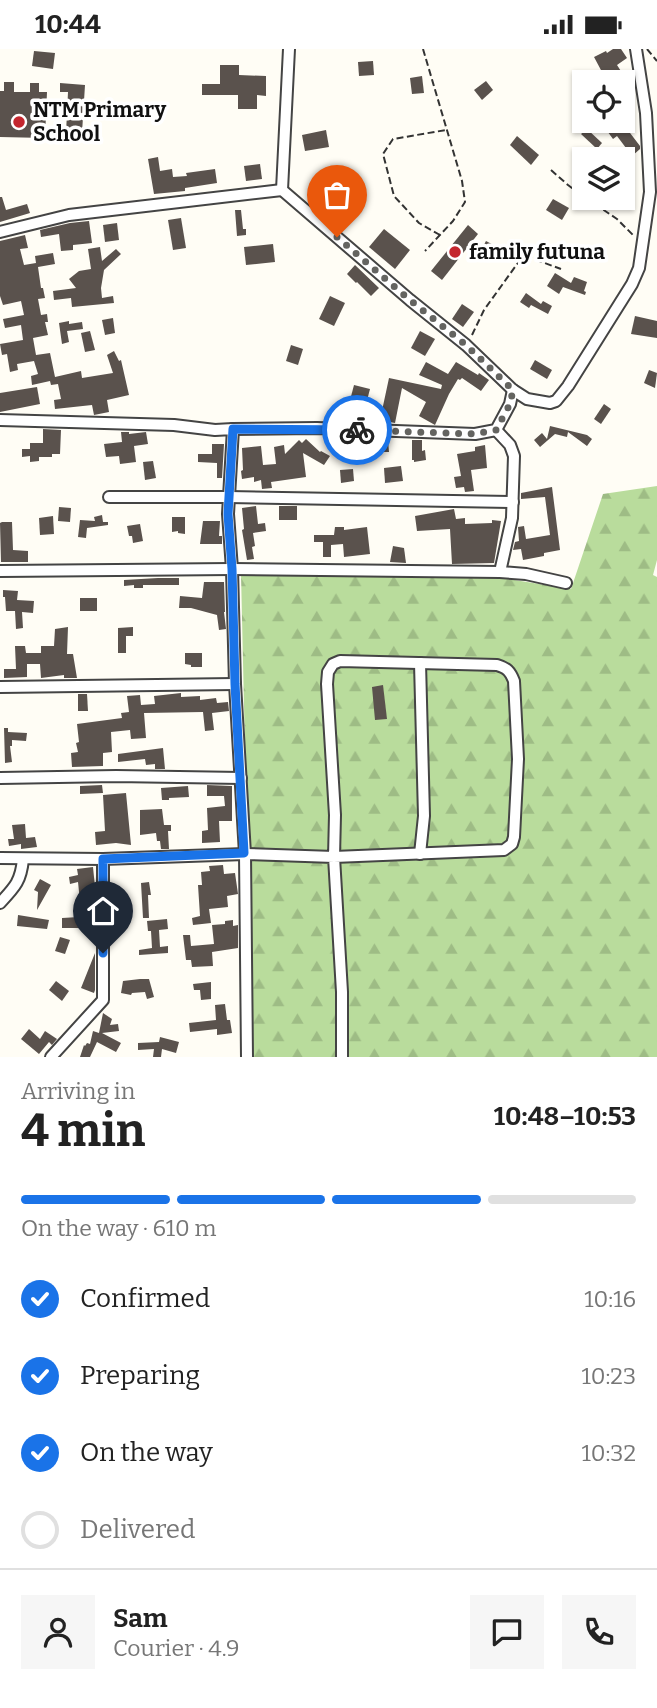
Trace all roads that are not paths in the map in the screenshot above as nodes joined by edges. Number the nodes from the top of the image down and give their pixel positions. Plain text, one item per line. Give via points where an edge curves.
1 (289, 49) edge
2 (636, 49) edge
3 (282, 190) junction
4 (0, 232) edge
5 (513, 390) junction
6 (0, 420) edge
7 (233, 429) junction
8 (496, 430) junction
9 (110, 497) dead end
10 (229, 497) junction
11 (513, 502) junction
12 (232, 569) junction
13 (0, 571) edge
14 (500, 572) junction
15 (566, 583) dead end
16 (420, 663) junction
17 (235, 684) junction
18 (0, 687) edge
19 (0, 778) edge
20 (241, 778) junction
21 (244, 853) junction
22 (420, 854) junction
23 (334, 857) junction
24 (0, 858) edge
25 (23, 859) junction
26 (103, 859) junction
27 (0, 903) edge
28 (51, 1057) edge
29 (247, 1057) edge
30 (342, 1057) edge

1 - 3 street
2 - 5 street via 650,173 639,268 556,401 527,399
3 - 4 street via 69,215
3 - 5 street
5 - 8 street
6 - 7 street
7 - 8 street via 475,434
7 - 10 street
8 - 11 street via 514,456
9 - 10 street
10 - 11 street
10 - 12 street
11 - 14 street
12 - 13 street
12 - 14 street
12 - 17 street
14 - 15 street
16 - 22 street via 425,815
16 - 22 street via 497,665 509,670 514,681 518,759 514,837 508,848
16 - 23 street via 340,661 328,672
17 - 18 street
17 - 20 street
19 - 20 street
20 - 21 street
21 - 23 street
21 - 26 street
21 - 29 street
22 - 23 street
23 - 30 street
24 - 25 street
25 - 26 street
25 - 27 street via 17,886
26 - 28 street via 103,1000

